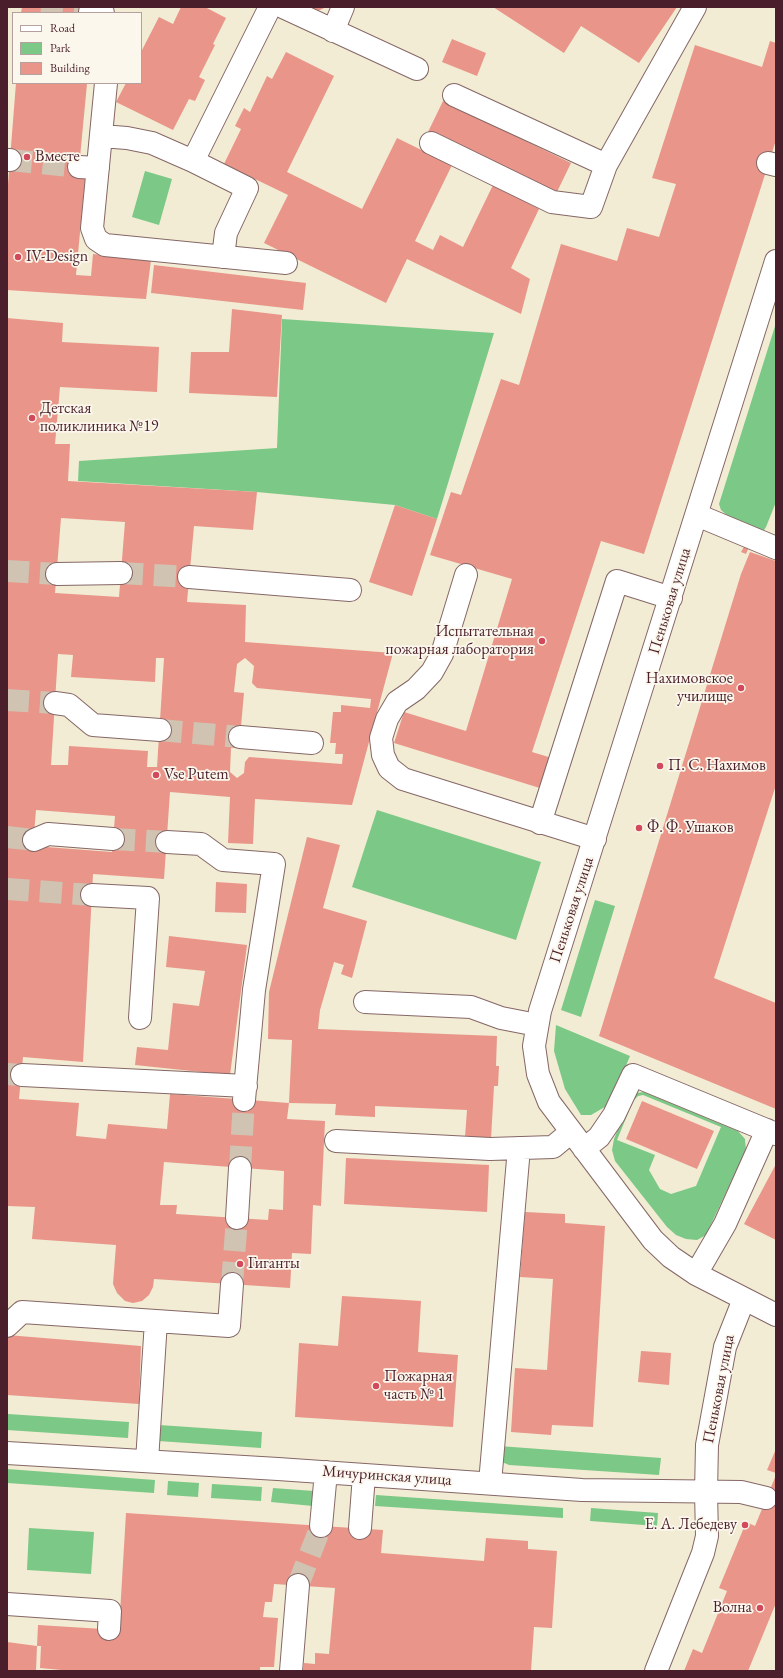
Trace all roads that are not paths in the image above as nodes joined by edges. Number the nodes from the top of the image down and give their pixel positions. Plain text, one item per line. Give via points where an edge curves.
1 (270, 7) edge
2 (282, 7) edge
3 (343, 7) edge
4 (696, 7) edge
5 (333, 31) junction
6 (416, 69) dead end
7 (106, 84) edge
8 (454, 95) dead end
9 (101, 136) junction
10 (431, 143) dead end
11 (193, 161) junction
12 (606, 165) junction
13 (223, 257) junction
14 (776, 261) edge
15 (286, 263) dead end
16 (697, 514) junction
17 (776, 548) edge
18 (121, 573) tunnel mouth
19 (57, 574) tunnel mouth
20 (466, 575) dead end
21 (190, 577) tunnel mouth
22 (350, 590) dead end
23 (671, 598) junction
24 (55, 703) tunnel mouth
25 (160, 730) tunnel mouth
26 (240, 737) tunnel mouth
27 (312, 743) dead end
28 (540, 823) junction
29 (113, 839) tunnel mouth
30 (34, 840) tunnel mouth
31 (594, 840) junction
32 (167, 842) tunnel mouth
33 (92, 895) tunnel mouth
34 (365, 1002) dead end
35 (140, 1018) dead end
36 (537, 1025) junction
37 (22, 1075) tunnel mouth
38 (772, 1132) edge
39 (336, 1140) dead end
40 (577, 1140) junction
41 (519, 1148) junction
42 (240, 1168) tunnel mouth
43 (237, 1218) tunnel mouth
44 (696, 1274) junction
45 (232, 1284) tunnel mouth
46 (744, 1299) junction
47 (776, 1315) edge
48 (156, 1321) junction
49 (7, 1326) edge
50 (7, 1453) edge
51 (147, 1461) junction
52 (326, 1472) junction
53 (364, 1475) junction
54 (490, 1483) junction
55 (706, 1492) junction
56 (766, 1498) dead end
57 (365, 1519) dead end
58 (321, 1526) tunnel mouth
59 (298, 1585) tunnel mouth
60 (7, 1604) edge
61 (109, 1629) dead end
62 (291, 1671) edge
63 (656, 1671) edge

1 - 11 street
2 - 5 street
3 - 5 street
4 - 12 street
5 - 6 street
7 - 9 street
8 - 12 street
9 - 11 street via 152,144
9 - 13 street via 89,167 92,228 96,239 105,245
10 - 12 street via 552,202 591,207
11 - 13 street via 247,188 226,233
13 - 15 street
14 - 16 street, Пеньковая улица
16 - 17 street
16 - 23 street, Пеньковая улица
18 - 19 street
20 - 28 street via 442,654 432,672 416,689 397,702 387,719 381,738 382,755 389,768 403,779
21 - 22 street
23 - 28 street via 617,581
23 - 31 street, Пеньковая улица
24 - 25 street via 69,704 93,724
26 - 27 street
28 - 31 street
29 - 30 street via 48,834
31 - 36 street, Пеньковая улица
32 - 37 street via 201,844 223,860 274,864 254,990 245,1093
33 - 35 street via 148,898
34 - 36 street via 471,1007 501,1018
36 - 40 street, Пеньковая улица via 534,1046 538,1074 549,1102
38 - 40 street via 633,1075 614,1115 599,1137
38 - 44 street
39 - 41 street via 490,1149
40 - 41 street via 553,1147
40 - 44 street, Пеньковая улица via 653,1240 671,1257
41 - 54 street
42 - 43 street
44 - 46 street, Пеньковая улица
45 - 48 street via 229,1326
46 - 47 street
46 - 55 street, Пеньковая улица via 725,1347 707,1445
48 - 49 street via 22,1312
48 - 51 street
50 - 51 street, Мичуринская улица
51 - 52 street, Мичуринская улица
52 - 53 street, Мичуринская улица
52 - 58 street
53 - 54 street, Мичуринская улица
53 - 57 street
54 - 55 street, Мичуринская улица via 582,1490
55 - 56 street, Мичуринская улица via 741,1492
55 - 63 street, Пеньковая улица via 707,1536 703,1553
59 - 62 street
60 - 61 street via 110,1611

